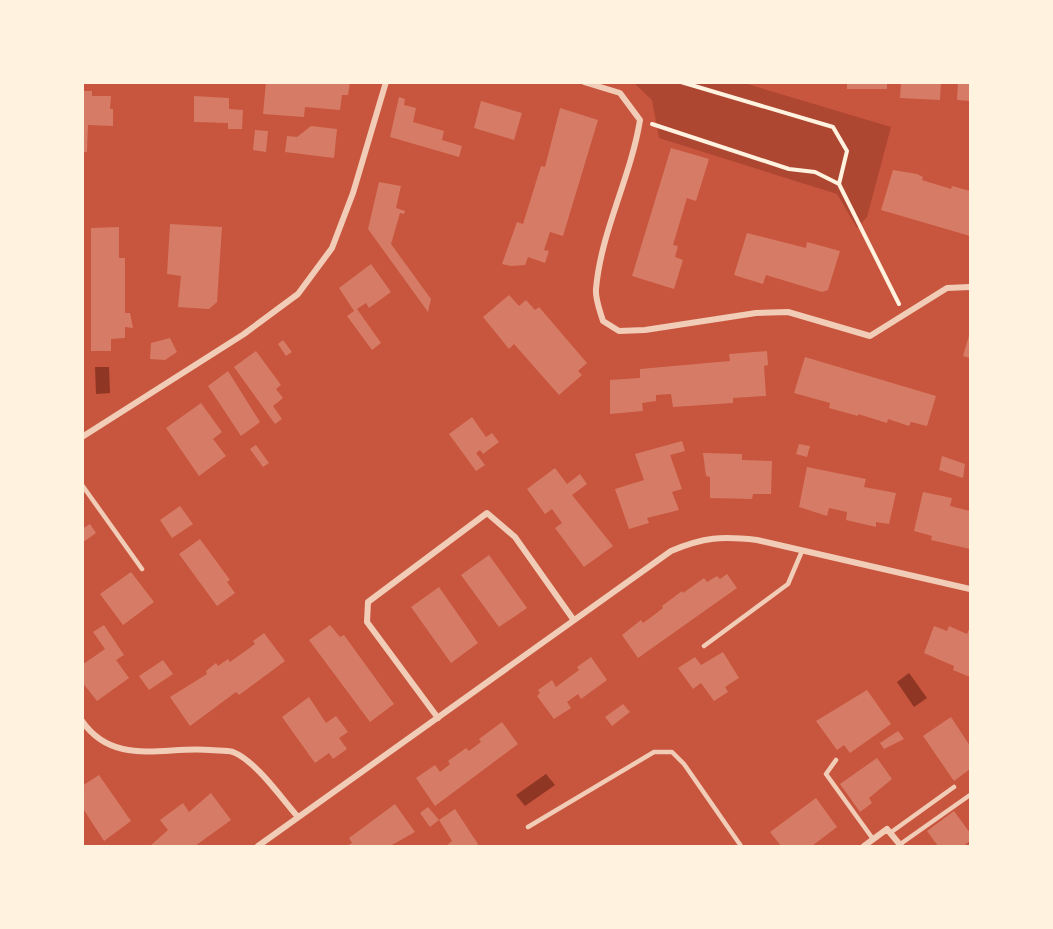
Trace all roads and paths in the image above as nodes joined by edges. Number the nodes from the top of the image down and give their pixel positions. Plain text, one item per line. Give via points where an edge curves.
1 (386, 82) edge
2 (584, 82) edge
3 (681, 82) edge
4 (640, 120) junction
5 (839, 184) junction
6 (970, 287) edge
7 (904, 315) junction
8 (82, 437) edge
9 (82, 485) edge
10 (802, 551) junction
11 (142, 569) dead end
12 (970, 589) edge
13 (573, 619) junction
14 (704, 646) dead end
15 (438, 718) junction
16 (82, 722) edge
17 (836, 760) dead end
18 (954, 787) dead end
19 (969, 795) edge
20 (298, 817) junction
21 (528, 827) dead end
22 (891, 833) junction
23 (873, 839) junction
24 (258, 846) edge
25 (741, 846) edge
26 (864, 846) edge
27 (900, 846) edge

1 - 8 street via 332,248 298,294 244,334
2 - 4 street via 620,93
3 - 5 path via 833,127 847,151
4 - 5 path via 789,169 815,172
4 - 7 street via 634,154 603,249 596,292 603,321 619,331 645,330 744,314 788,312 870,336
5 - 7 path
6 - 7 street via 947,288
9 - 11 lane
10 - 12 street
10 - 13 street via 724,536 696,540 671,551
10 - 14 lane via 788,584
13 - 15 street
13 - 15 street via 514,537 488,513 368,602 367,622
15 - 20 street
16 - 20 street via 99,741 130,752 233,752 250,763
17 - 23 lane via 826,774
18 - 22 lane
19 - 27 lane
20 - 24 street
21 - 25 lane via 654,752 672,752
22 - 23 street via 887,829
22 - 27 street
23 - 26 street

